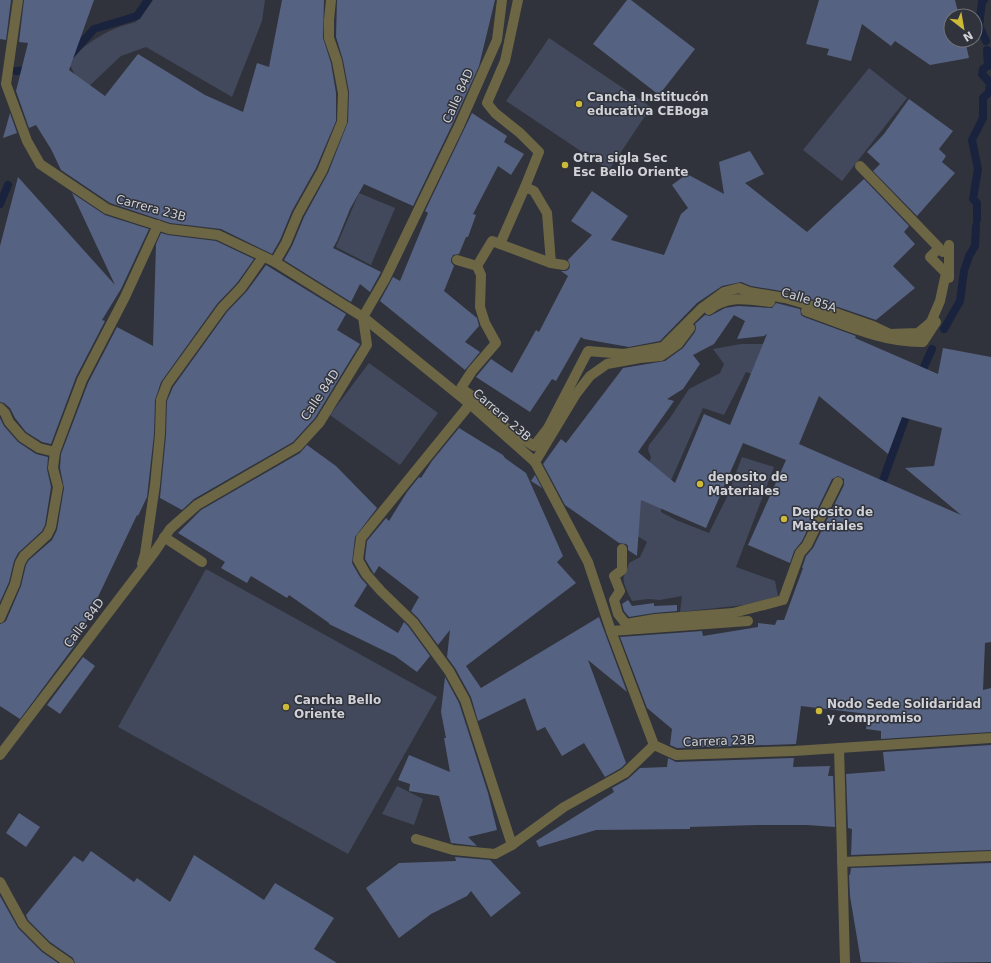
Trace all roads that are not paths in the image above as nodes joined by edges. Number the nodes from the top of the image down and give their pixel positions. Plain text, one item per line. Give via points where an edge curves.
1 (18, 0) edge
2 (331, 0) edge
3 (502, 0) edge
4 (518, 0) edge
5 (860, 166) dead end
6 (525, 187) junction
7 (158, 225) junction
8 (500, 244) junction
9 (949, 245) dead end
10 (939, 248) junction
11 (263, 257) junction
12 (457, 260) dead end
13 (949, 260) junction
14 (275, 262) junction
15 (551, 263) junction
16 (564, 265) dead end
17 (477, 266) junction
18 (363, 317) junction
19 (470, 404) junction
20 (0, 408) edge
21 (55, 452) junction
22 (535, 462) junction
23 (838, 482) dead end
24 (164, 537) junction
25 (622, 549) dead end
26 (202, 562) dead end
27 (140, 570) junction
28 (0, 618) edge
29 (748, 621) dead end
30 (611, 631) junction
31 (991, 738) edge
32 (654, 745) junction
33 (839, 748) junction
34 (1, 753) edge
35 (416, 840) dead end
36 (512, 845) junction
37 (991, 856) edge
38 (842, 862) junction
39 (0, 882) edge
40 (69, 963) edge
41 (845, 963) edge

1 - 7 street, Carrera 23B via 6,84 27,141 40,164 107,209
2 - 14 street via 330,38 343,93 342,122 322,171
3 - 18 street, Calle 84D via 497,40 421,205 385,279
4 - 6 street via 505,61 487,104 539,152
5 - 10 street
6 - 8 street
6 - 15 street via 534,191 547,213
7 - 11 street, Carrera 23B via 218,235
7 - 21 street via 125,297 82,380
8 - 15 street
8 - 17 street via 492,241
9 - 13 street, Calle 85A
10 - 13 street
10 - 17 street via 930,257 946,273 940,301 931,322 918,334 890,334 873,326 785,298 739,288 724,292 702,308 663,348 624,354 588,351 548,428 534,446 505,427 483,404 461,388 472,370 496,343 480,307 482,275
11 - 14 street, Carrera 23B
11 - 27 street via 167,384 161,400 155,485 145,554
12 - 17 street
13 - 22 street, Calle 85A via 947,301 923,342 907,342 864,331 786,304 741,298 716,304 698,319 678,344 661,356 607,364 590,376 576,394
14 - 18 street, Carrera 23B
15 - 16 street
18 - 19 street, Carrera 23B
18 - 24 street, Calle 84D via 367,345 320,422 297,447 197,505
19 - 22 street, Carrera 23B
19 - 36 street via 361,538 358,560 381,591 413,622 450,671 464,700
20 - 21 street via 22,437 40,448
21 - 28 street via 53,468 58,487 51,527 47,535 20,563 15,584
22 - 30 street, Carrera 23B via 588,562
23 - 25 street via 808,545 800,553 783,600 733,613 655,619 626,624 618,614 614,600 620,591 614,576 622,570
24 - 26 street
24 - 27 street, Calle 84D
27 - 34 street, Calle 84D
29 - 30 street
30 - 32 street, Carrera 23B
31 - 33 street, Carrera 23B
32 - 33 street, Carrera 23B via 676,756
32 - 36 street via 624,773 564,808
33 - 38 street
35 - 36 street via 453,850 495,854
37 - 38 street
38 - 41 street
39 - 40 street via 24,924 46,947

